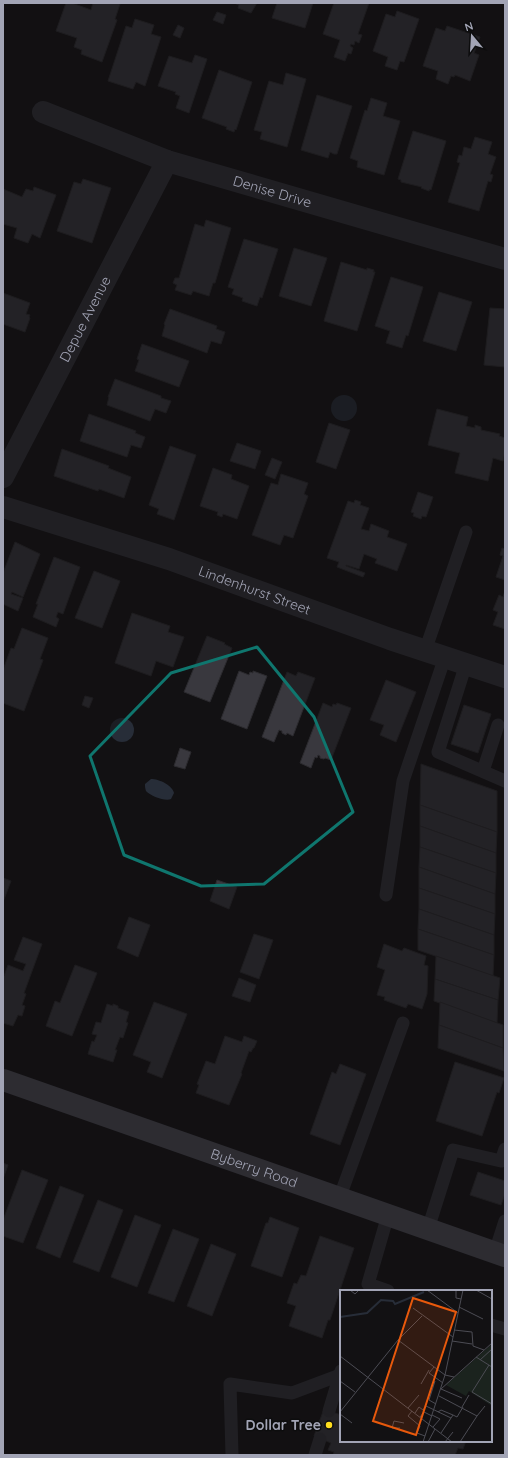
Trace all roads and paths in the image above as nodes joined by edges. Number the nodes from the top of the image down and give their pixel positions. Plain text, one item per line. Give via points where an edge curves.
1 (43, 112) dead end
2 (167, 161) junction
3 (505, 259) edge
4 (3, 477) edge
5 (3, 507) edge
6 (466, 532) dead end
7 (435, 654) junction
8 (466, 664) junction
9 (505, 678) edge
10 (498, 725) dead end
11 (483, 771) junction
12 (505, 781) edge
13 (386, 895) dead end
14 (403, 1023) dead end
15 (3, 1080) edge
16 (505, 1149) edge
17 (503, 1165) edge
18 (339, 1198) junction
19 (388, 1216) junction
20 (505, 1221) edge
21 (428, 1229) junction
22 (500, 1254) edge
23 (367, 1288) edge
24 (381, 1290) edge
25 (492, 1325) edge
26 (505, 1329) edge
27 (340, 1373) edge
28 (329, 1411) dead end
29 (320, 1439) dead end
30 (232, 1455) edge
31 (315, 1455) edge

1 - 2 street, Denise Drive
2 - 3 street, Denise Drive
2 - 4 street, Depue Avenue
5 - 7 street, Lindenhurst Street via 169,559
6 - 7 lane
7 - 8 street, Lindenhurst Street
7 - 13 lane via 403,781
8 - 9 street, Lindenhurst Street
8 - 11 lane via 438,752
10 - 11 lane
11 - 12 lane
14 - 18 lane
15 - 18 main road, Byberry Road
16 - 17 lane
17 - 21 lane via 453,1150
18 - 19 main road, Byberry Road
19 - 21 main road, Byberry Road
19 - 23 lane
20 - 22 lane
21 - 22 main road, Byberry Road
23 - 24 lane
25 - 26 lane
27 - 28 lane
27 - 30 lane via 292,1393 230,1384
29 - 31 lane

